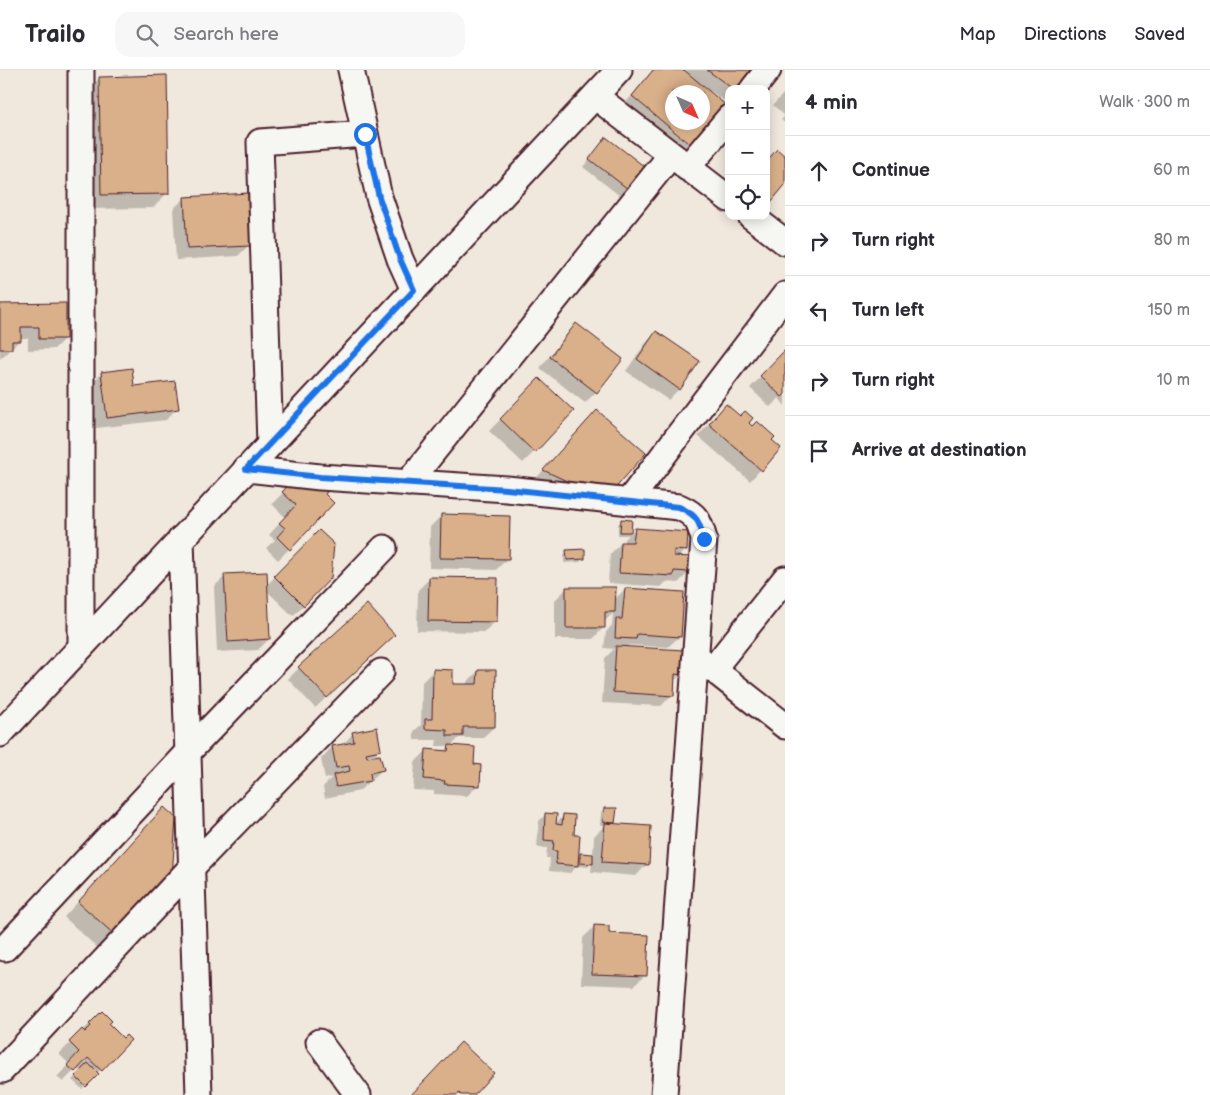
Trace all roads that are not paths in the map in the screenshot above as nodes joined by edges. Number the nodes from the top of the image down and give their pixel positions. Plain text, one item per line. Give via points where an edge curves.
1 (81, 70) edge
2 (619, 70) edge
3 (768, 70) edge
4 (358, 75) edge
5 (756, 85) edge
6 (595, 96) junction
7 (725, 121) edge
8 (365, 134) junction
9 (679, 161) junction
10 (725, 196) edge
11 (756, 220) edge
12 (785, 242) edge
13 (414, 290) junction
14 (785, 295) edge
15 (270, 444) junction
16 (246, 469) junction
17 (408, 483) junction
18 (628, 502) junction
19 (181, 539) junction
20 (384, 548) dead end
21 (785, 579) edge
22 (81, 647) junction
23 (704, 663) junction
24 (381, 672) dead end
25 (785, 726) edge
26 (1, 732) edge
27 (188, 752) junction
28 (191, 868) junction
29 (5, 948) dead end
30 (319, 1042) dead end
31 (2, 1070) dead end
32 (198, 1095) edge
33 (358, 1095) edge
34 (664, 1095) edge

1 - 22 street
2 - 6 street
3 - 5 street
4 - 8 street
6 - 9 street
6 - 13 street
7 - 9 street
8 - 13 street via 379,197
8 - 15 street via 260,142
9 - 10 street
9 - 17 street
11 - 12 street
13 - 15 street
14 - 18 street
15 - 16 street
16 - 17 street
16 - 19 street
17 - 18 street via 507,489
18 - 23 street via 679,507 692,513 700,523 704,539
19 - 22 street
19 - 27 street
20 - 27 street
21 - 23 street
22 - 26 street
23 - 25 street
23 - 34 street
24 - 28 street
27 - 28 street
27 - 29 street
28 - 31 street
28 - 32 street
30 - 33 street

